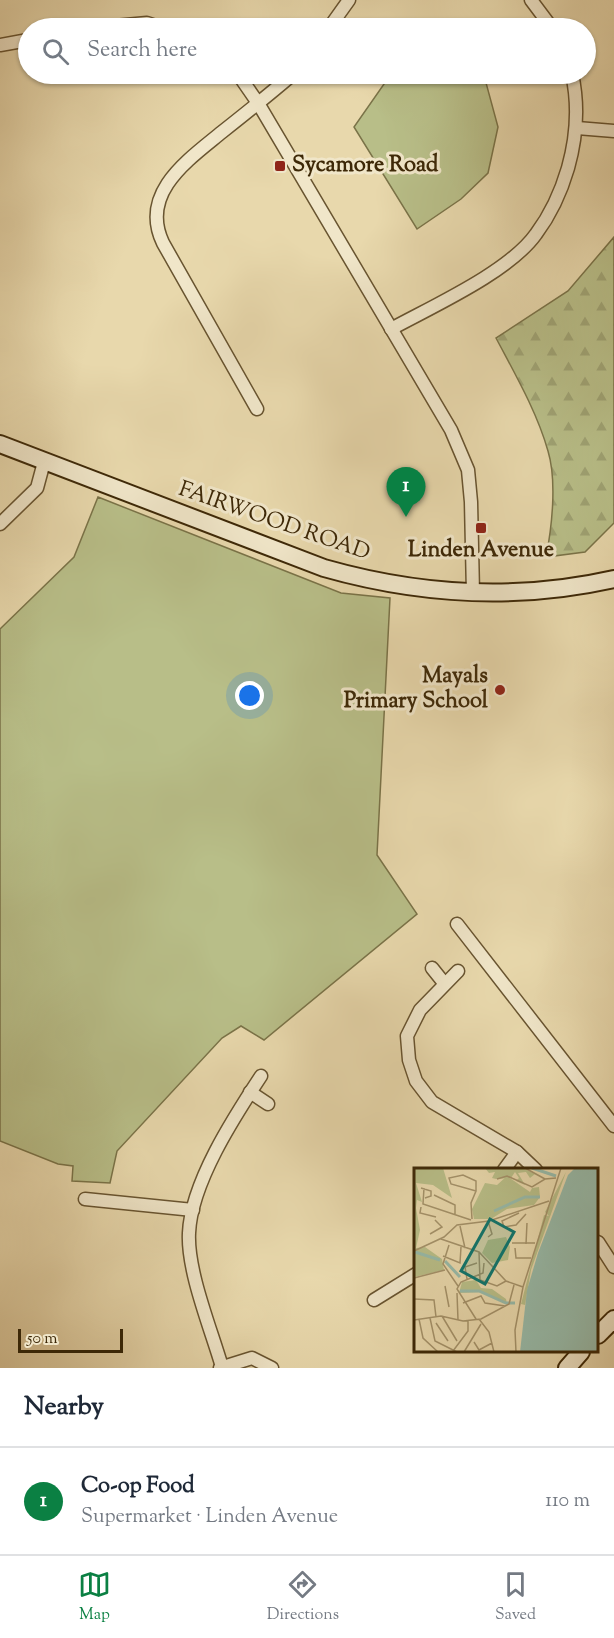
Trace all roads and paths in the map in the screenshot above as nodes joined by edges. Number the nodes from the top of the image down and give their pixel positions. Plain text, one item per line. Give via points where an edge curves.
1 (349, 0) edge
2 (531, 0) edge
3 (336, 18) edge
4 (544, 18) edge
5 (18, 42) edge
6 (0, 45) edge
7 (245, 84) edge
8 (281, 84) edge
9 (573, 84) edge
10 (258, 103) junction
11 (577, 128) junction
12 (614, 131) edge
13 (391, 329) junction
14 (257, 409) dead end
15 (0, 444) edge
16 (44, 462) junction
17 (0, 524) edge
18 (614, 579) edge
19 (473, 593) junction
20 (457, 924) dead end
21 (432, 968) dead end
22 (458, 971) dead end
23 (444, 983) junction
24 (261, 1076) dead end
25 (250, 1092) junction
26 (268, 1104) dead end
27 (614, 1126) edge
28 (517, 1152) junction
29 (505, 1168) edge
30 (534, 1168) edge
31 (85, 1199) dead end
32 (193, 1210) junction
33 (599, 1245) edge
34 (614, 1267) edge
35 (414, 1275) edge
36 (374, 1300) dead end
37 (614, 1319) edge
38 (599, 1333) edge
39 (580, 1353) edge
40 (221, 1367) edge
41 (272, 1368) edge
42 (567, 1368) edge

1 - 3 street
2 - 4 street
5 - 6 street
7 - 10 street
8 - 10 street
9 - 11 street
10 - 13 street
10 - 14 street via 177,170 160,201 156,223 163,243
11 - 12 street
11 - 13 street via 559,197 536,236 493,272
13 - 19 street via 451,430 468,470
15 - 16 street, FAIRWOOD ROAD
16 - 17 street via 37,488
16 - 19 street, FAIRWOOD ROAD via 355,577
18 - 19 street, FAIRWOOD ROAD via 558,589
20 - 27 street
21 - 23 street
22 - 23 street
23 - 28 street via 420,1010 407,1036 416,1081 432,1102
24 - 25 street
25 - 26 street
25 - 32 street via 211,1161
28 - 29 street
28 - 30 street
31 - 32 street
32 - 40 street via 189,1234 192,1264
33 - 34 street
35 - 36 street
37 - 38 street
39 - 42 street
40 - 41 street via 252,1358

